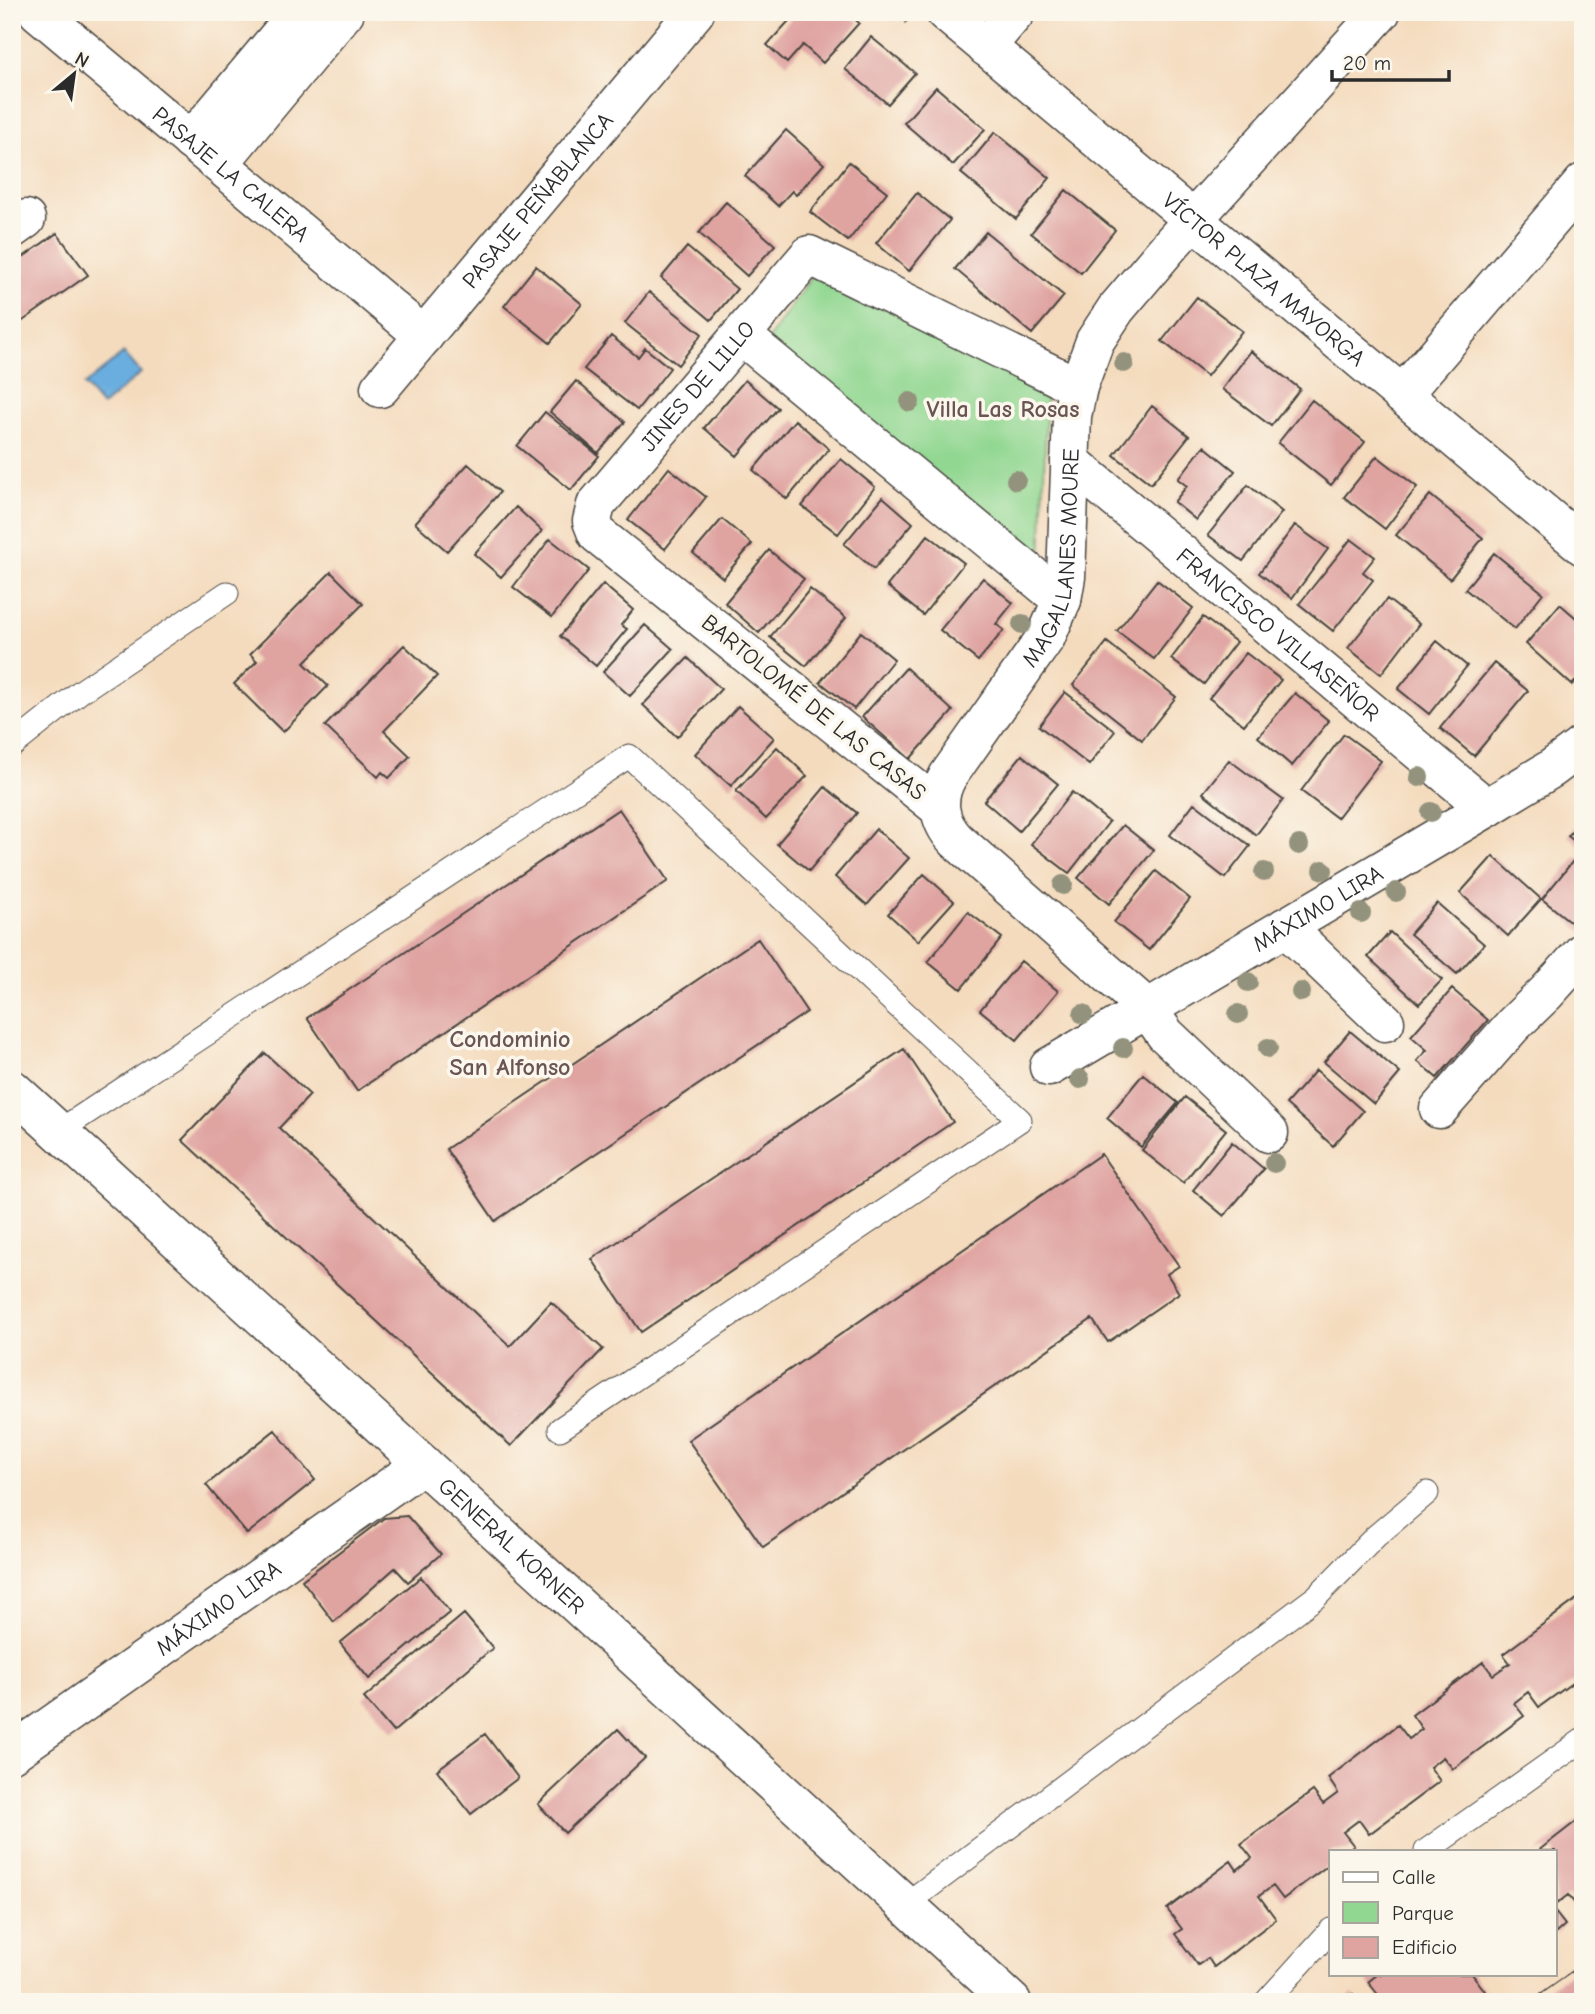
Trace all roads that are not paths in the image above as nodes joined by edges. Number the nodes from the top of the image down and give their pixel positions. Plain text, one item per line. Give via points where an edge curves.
1 (38, 12) edge
2 (299, 12) edge
3 (345, 12) edge
4 (695, 12) edge
5 (945, 12) edge
6 (1016, 12) edge
7 (1381, 12) edge
8 (986, 47) junction
9 (205, 152) junction
10 (1583, 183) edge
11 (1193, 220) junction
12 (741, 335) junction
13 (424, 336) junction
14 (1078, 387) junction
15 (380, 388) dead end
16 (1402, 395) junction
17 (1070, 461) junction
18 (592, 521) joint
19 (1583, 547) edge
20 (227, 593) dead end
21 (1062, 600) junction
22 (1583, 745) edge
23 (12, 746) edge
24 (939, 808) junction
25 (1487, 808) junction
26 (1285, 927) junction
27 (1583, 952) edge
28 (1147, 1008) junction
29 (1385, 1022) dead end
30 (1049, 1067) dead end
31 (12, 1088) edge
32 (1439, 1109) dead end
33 (59, 1131) junction
34 (1269, 1133) dead end
35 (560, 1429) dead end
36 (423, 1464) junction
37 (1427, 1493) dead end
38 (1583, 1740) edge
39 (12, 1753) edge
40 (1427, 1850) edge
41 (905, 1905) junction
42 (1329, 1932) edge
43 (1012, 2002) edge
44 (1266, 2002) edge

1 - 9 street, PASAJE LA CALERA
2 - 9 street
3 - 9 street
4 - 13 street, PASAJE PEÑABLANCA
5 - 8 street, VÍCTOR PLAZA MAYORGA
6 - 8 street
7 - 11 street, MAGALLANES MOURE
8 - 11 street, VÍCTOR PLAZA MAYORGA
9 - 13 street, PASAJE LA CALERA
10 - 16 street
11 - 14 street, MAGALLANES MOURE via 1105,324
11 - 16 street, VÍCTOR PLAZA MAYORGA
12 - 14 street, JINES DE LILLO via 809,255
12 - 18 street, JINES DE LILLO via 596,505
12 - 21 street
13 - 15 street, PASAJE PEÑABLANCA
14 - 17 street, MAGALLANES MOURE
16 - 19 street, VÍCTOR PLAZA MAYORGA
17 - 21 street, MAGALLANES MOURE
17 - 25 street, FRANCISCO VILLASEÑOR
18 - 24 street, BARTOLOMÉ DE LAS CASAS via 597,534
20 - 23 lane via 80,692
21 - 24 street, MAGALLANES MOURE via 1046,637 948,776
22 - 25 street, MÁXIMO LIRA
24 - 28 street, BARTOLOMÉ DE LAS CASAS via 956,840
25 - 26 street, MÁXIMO LIRA
26 - 28 street, MÁXIMO LIRA
26 - 29 street
27 - 32 street
28 - 30 street, MÁXIMO LIRA
28 - 34 street, BARTOLOMÉ DE LAS CASAS via 1165,1034
31 - 33 street, GENERAL KORNER
33 - 35 lane via 629,756 1020,1120
33 - 36 street, GENERAL KORNER
36 - 39 street, MÁXIMO LIRA
36 - 41 street, GENERAL KORNER
37 - 41 lane via 1316,1597
38 - 40 lane
41 - 43 street, GENERAL KORNER
42 - 44 lane

